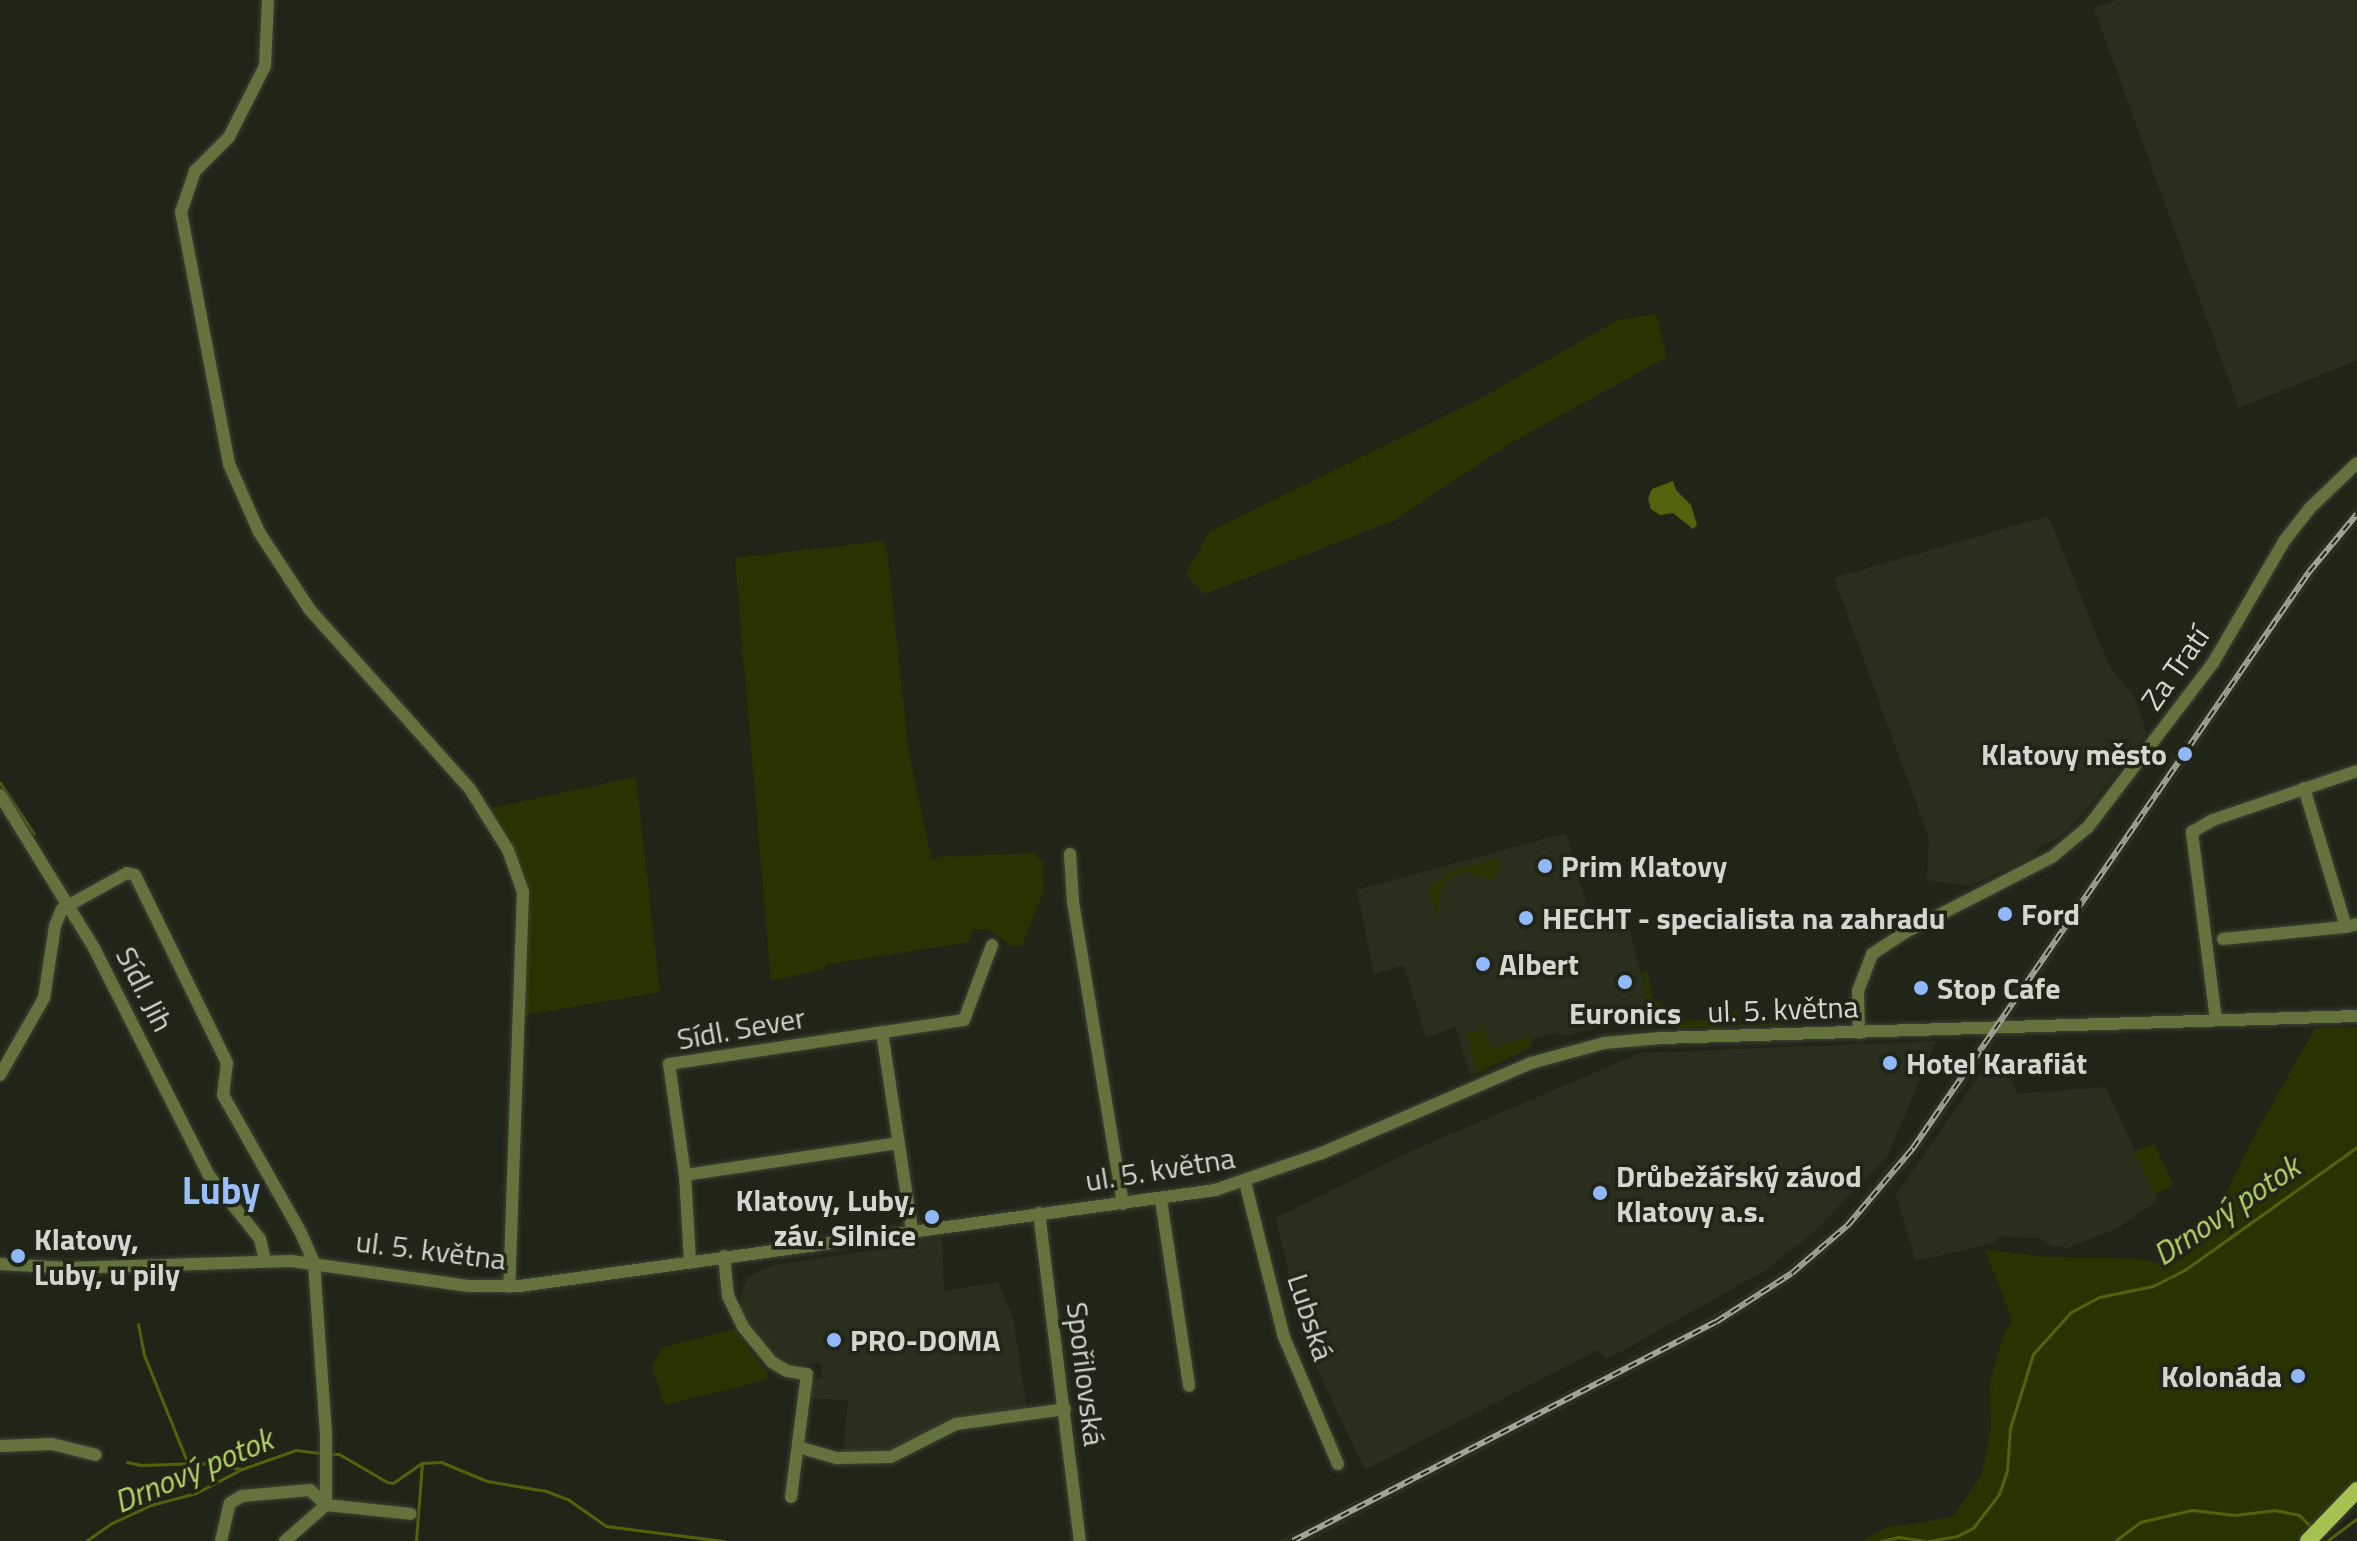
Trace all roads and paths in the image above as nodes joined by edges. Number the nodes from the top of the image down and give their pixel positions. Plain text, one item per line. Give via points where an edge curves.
1 (268, 0) edge
2 (2357, 463) edge
3 (2357, 771) edge
4 (2304, 788) junction
5 (0, 795) edge
6 (1070, 854) dead end
7 (67, 903) junction
8 (2351, 926) edge
9 (2223, 939) dead end
10 (992, 945) dead end
11 (2357, 1016) edge
12 (2216, 1020) junction
13 (882, 1032) junction
14 (1859, 1033) junction
15 (0, 1075) edge
16 (899, 1143) junction
17 (685, 1175) junction
18 (1245, 1182) junction
19 (1161, 1200) junction
20 (1123, 1204) junction
21 (1039, 1213) junction
22 (912, 1230) junction
23 (724, 1256) junction
24 (265, 1260) junction
25 (690, 1261) junction
26 (314, 1263) junction
27 (0, 1264) edge
28 (509, 1287) junction
29 (1189, 1386) dead end
30 (1065, 1409) junction
31 (0, 1446) edge
32 (798, 1447) junction
33 (96, 1455) dead end
34 (1338, 1464) dead end
35 (2357, 1490) edge
36 (791, 1497) dead end
37 (326, 1505) junction
38 (411, 1514) dead end
39 (221, 1541) edge
40 (285, 1541) edge
41 (1080, 1541) edge
42 (2308, 1541) edge

1 - 28 street via 265,66 229,137 195,171 181,212 229,464 259,532 310,610 470,789 508,850 523,892
2 - 14 street, Za Tratí via 2285,540 2213,663 2088,827 2043,862 1872,954 1858,991
3 - 4 street
4 - 8 street
4 - 12 street via 2200,824 2192,832
5 - 7 street, Sídl. Jih
6 - 20 street via 1073,902
7 - 15 street via 55,926 44,998
7 - 24 street, Sídl. Jih via 123,1000 208,1174 260,1239
7 - 26 street via 127,873 138,878 227,1063 223,1095
8 - 9 street
10 - 13 street, Sídl. Sever via 964,1020
11 - 12 street, ul. 5. května
12 - 14 street, ul. 5. května
13 - 16 street
13 - 17 street, Sídl. Sever via 669,1064
14 - 18 street, ul. 5. května via 1640,1039 1589,1046 1531,1063
16 - 17 street
16 - 22 street
17 - 25 street, Sídl. Sever
18 - 19 street, ul. 5. května
18 - 34 street, Lubská via 1284,1337
19 - 20 street, ul. 5. května
19 - 29 street
20 - 21 street, ul. 5. května
21 - 22 street, ul. 5. května
21 - 30 street, Spořilovská
22 - 23 street, ul. 5. května
23 - 25 street, ul. 5. května
23 - 32 street via 728,1296 743,1327 772,1362 807,1374
24 - 26 street, ul. 5. května
24 - 27 street, ul. 5. května via 68,1268
25 - 28 street, ul. 5. května
26 - 28 street, ul. 5. května
26 - 37 street
30 - 32 street via 956,1424 891,1457 837,1458
30 - 41 street, Spořilovská
31 - 33 street via 52,1444
32 - 36 street
35 - 42 main road
37 - 38 street
37 - 39 street via 310,1490 242,1496 230,1503
37 - 40 street

